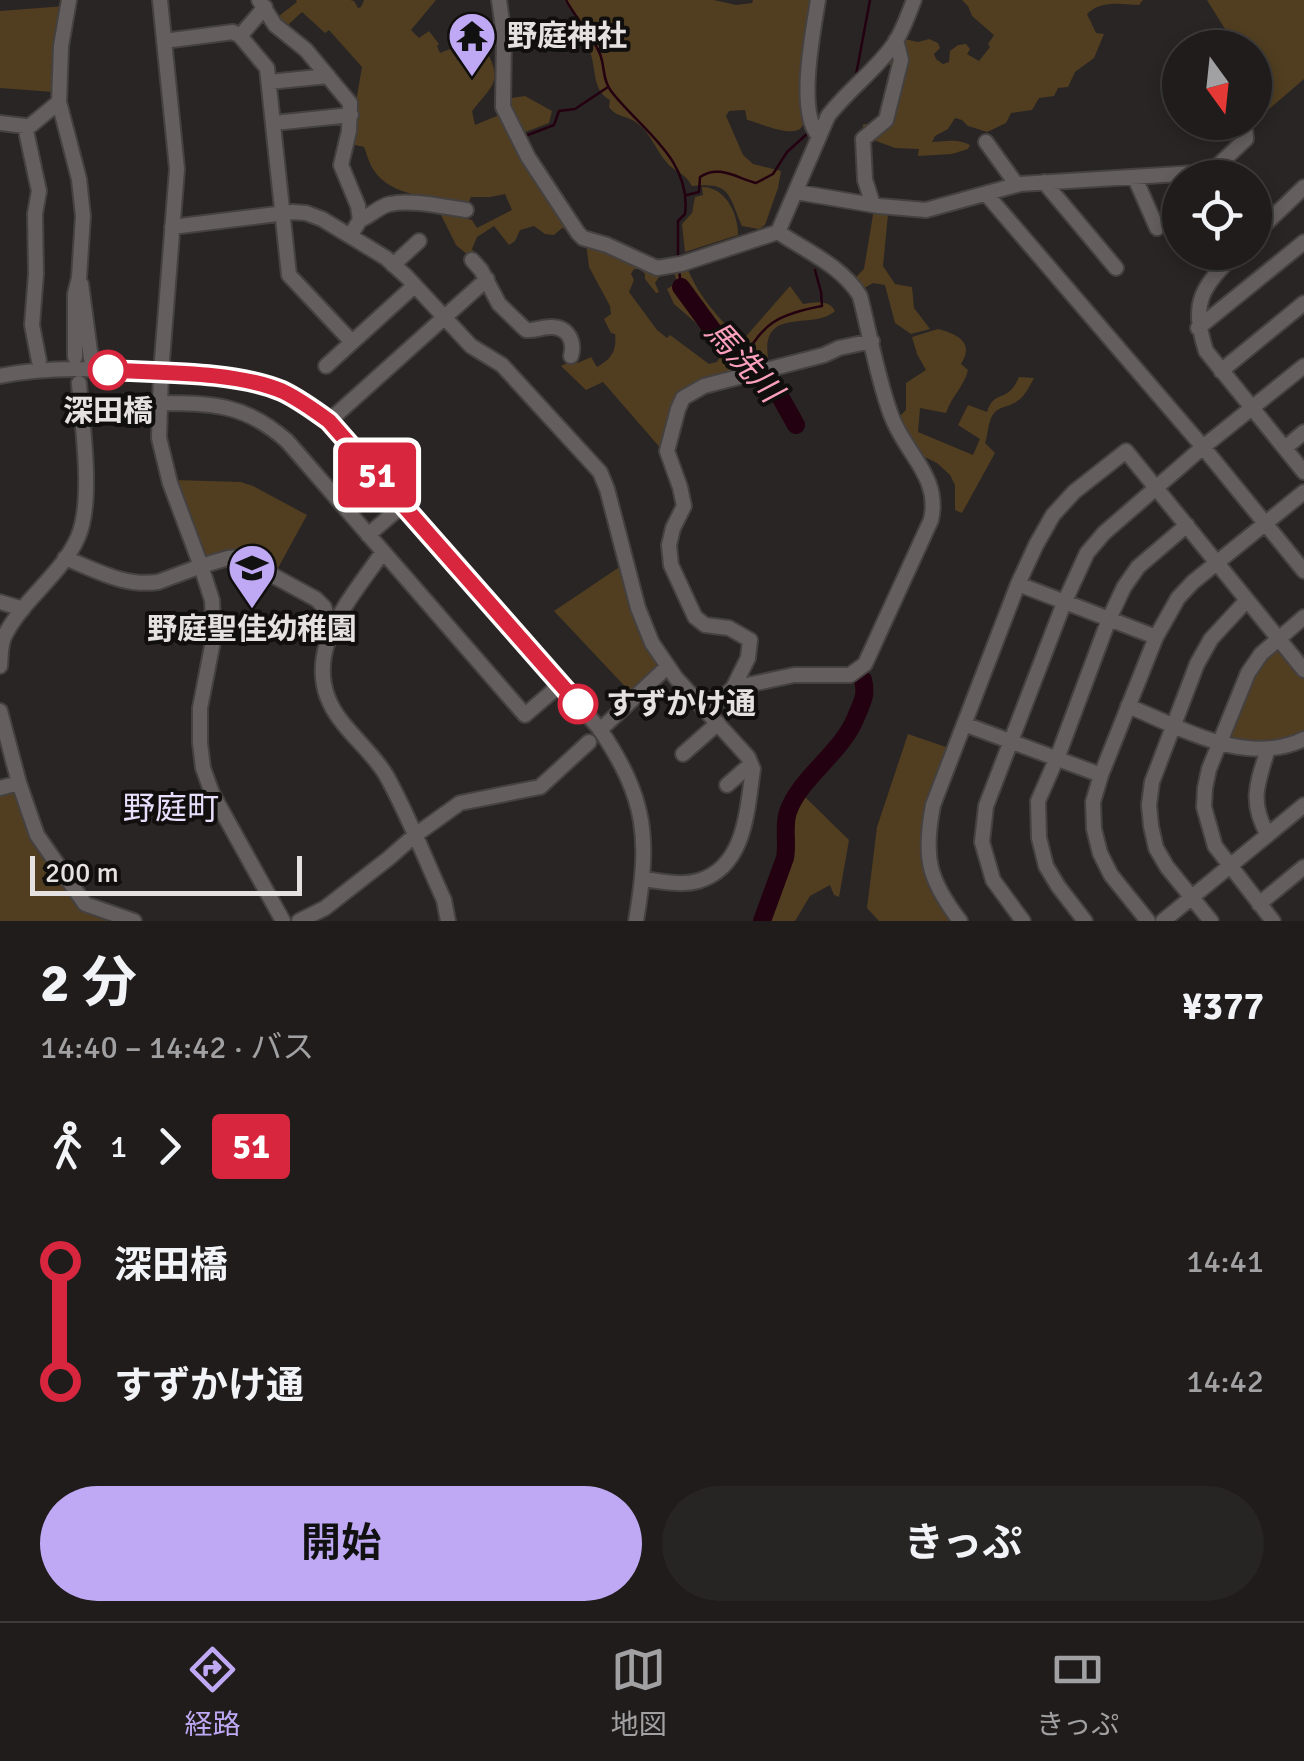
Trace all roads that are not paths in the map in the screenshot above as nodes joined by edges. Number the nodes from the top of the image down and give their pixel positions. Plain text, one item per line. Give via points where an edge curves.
1 (69, 0) edge
2 (160, 0) edge
3 (499, 0) edge
4 (818, 0) edge
5 (914, 0) edge
6 (262, 3) edge
7 (240, 36) junction
8 (896, 40) junction
9 (164, 41) junction
10 (328, 76) junction
11 (270, 82) junction
12 (59, 102) junction
13 (351, 115) junction
14 (0, 123) edge
15 (274, 123) junction
16 (26, 130) junction
17 (815, 132) junction
18 (1245, 140) edge
19 (986, 142) dead end
20 (1135, 178) junction
21 (1044, 182) junction
22 (1018, 185) junction
23 (796, 192) junction
24 (1301, 194) edge
25 (987, 195) junction
26 (873, 205) junction
27 (466, 210) dead end
28 (283, 213) junction
29 (1272, 219) edge
30 (360, 220) junction
31 (172, 227) junction
32 (1157, 228) dead end
33 (778, 232) junction
34 (350, 236) junction
35 (419, 240) dead end
36 (1304, 242) edge
37 (472, 260) dead end
38 (393, 265) junction
39 (1116, 268) dead end
40 (1219, 270) edge
41 (79, 278) junction
42 (487, 279) junction
43 (414, 286) junction
44 (1304, 303) edge
45 (444, 318) junction
46 (1198, 328) junction
47 (872, 341) junction
48 (352, 342) junction
49 (571, 356) dead end
50 (75, 357) dead end
51 (91, 359) dead end
52 (39, 361) dead end
53 (326, 366) dead end
54 (1304, 366) edge
55 (1221, 370) junction
56 (161, 374) junction
57 (0, 376) edge
58 (79, 383) dead end
59 (160, 403) junction
60 (1251, 409) junction
61 (329, 421) junction
62 (1304, 432) edge
63 (1203, 448) junction
64 (1284, 448) junction
65 (1304, 472) edge
66 (1156, 488) junction
67 (1304, 492) edge
68 (403, 505) junction
69 (1265, 522) junction
70 (1187, 525) junction
71 (368, 535) junction
72 (383, 552) junction
73 (65, 558) junction
74 (1218, 563) junction
75 (202, 566) junction
76 (1304, 570) edge
77 (1018, 584) junction
78 (1247, 600) junction
79 (0, 602) edge
80 (1064, 602) junction
81 (23, 609) junction
82 (1304, 617) edge
83 (1109, 619) junction
84 (331, 632) junction
85 (1156, 637) junction
86 (1279, 638) junction
87 (0, 666) edge
88 (667, 667) junction
89 (1304, 670) edge
90 (560, 684) junction
91 (733, 688) junction
92 (1128, 706) junction
93 (0, 711) edge
94 (713, 717) junction
95 (964, 724) junction
96 (1174, 724) junction
97 (595, 736) junction
98 (1304, 738) edge
99 (1010, 741) junction
100 (1220, 742) junction
101 (1268, 750) junction
102 (683, 754) dead end
103 (1056, 758) junction
104 (751, 764) junction
105 (1101, 776) junction
106 (20, 782) junction
107 (727, 786) dead end
108 (0, 788) edge
109 (1304, 806) edge
110 (414, 836) junction
111 (1268, 836) junction
112 (1230, 868) junction
113 (1304, 868) edge
114 (643, 880) junction
115 (1192, 898) junction
116 (1259, 904) junction
117 (134, 921) edge
118 (283, 921) edge
119 (299, 921) edge
120 (448, 921) edge
121 (636, 921) edge
122 (960, 921) edge
123 (1022, 921) edge
124 (1086, 921) edge
125 (1148, 921) edge
126 (1163, 921) edge
127 (1211, 921) edge
128 (1273, 921) edge

1 - 12 street
2 - 9 street
3 - 33 street via 503,107 528,157 584,238 657,268
4 - 17 street via 808,83
5 - 8 street
6 - 7 street
6 - 10 street via 275,25
7 - 9 street
7 - 11 street via 267,68
8 - 17 street
8 - 26 street via 901,60 886,120 863,139
9 - 31 street via 177,169
10 - 11 street
10 - 13 street via 350,103
11 - 15 street
12 - 16 street
12 - 41 street via 79,179
13 - 15 street
13 - 30 street via 340,165
14 - 16 street
15 - 28 street
16 - 52 street via 40,191 32,325
17 - 23 street
18 - 20 street via 1211,172
19 - 22 street
20 - 21 street
20 - 32 street
21 - 22 street
21 - 39 street
22 - 25 street
23 - 26 street
23 - 33 street
24 - 29 street
25 - 26 street via 926,210
25 - 63 street
27 - 30 street via 394,204
28 - 31 street
28 - 34 street via 306,213
28 - 48 street via 288,276
30 - 34 street
31 - 56 street
33 - 47 street via 852,282
34 - 38 street
35 - 38 street
36 - 46 street
37 - 42 street
38 - 43 street
40 - 46 street via 1204,291
41 - 50 street
41 - 51 street
42 - 45 street
42 - 49 street via 498,304 526,330 565,332
43 - 45 street
43 - 48 street
44 - 55 street
45 - 61 street
45 - 88 street via 502,365 600,472 638,608
46 - 55 street
47 - 91 street via 892,418 930,484 931,520 859,670 794,674
47 - 91 street via 704,386 678,409 667,452 684,506 672,528 671,565 690,610 705,626 729,628 750,640
48 - 53 street
54 - 60 street
55 - 60 street
56 - 57 street via 54,368
56 - 59 street
56 - 61 street via 264,385
58 - 73 street via 87,502
59 - 71 street via 217,405 260,420 287,441
59 - 75 street via 165,468
60 - 63 street
60 - 64 street
61 - 68 street
62 - 64 street
63 - 66 street
63 - 69 street
64 - 65 street
66 - 70 street
66 - 77 street via 1126,451 1052,515
66 - 80 street via 1087,552
67 - 69 street
68 - 71 street
68 - 90 street
69 - 74 street
69 - 76 street
70 - 74 street
70 - 83 street via 1138,567
71 - 72 street
72 - 84 street
72 - 90 street via 525,715
73 - 75 street via 137,583
73 - 81 street
74 - 78 street
74 - 85 street via 1178,598
75 - 84 street via 245,559 316,599
75 - 118 street via 214,627 199,720 204,768
77 - 80 street
77 - 95 street
78 - 86 street
78 - 96 street via 1211,639
79 - 81 street
80 - 83 street
80 - 99 street
81 - 87 street via 3,638
82 - 86 street
83 - 85 street
83 - 103 street
84 - 110 street via 323,657 326,697 385,773
85 - 92 street
86 - 89 street
86 - 100 street via 1248,673
88 - 94 street
88 - 97 street
90 - 97 street
91 - 94 street
92 - 96 street
92 - 105 street
93 - 106 street
94 - 102 street
94 - 104 street
95 - 99 street
95 - 122 street via 927,836 940,894
96 - 100 street
96 - 115 street via 1152,782 1151,826 1156,848
97 - 110 street via 540,786 460,803
97 - 114 street via 624,768 634,791
98 - 101 street
99 - 103 street
99 - 123 street via 986,806 982,842 992,880
100 - 101 street
100 - 112 street via 1204,807 1214,846
101 - 111 street via 1255,801
103 - 105 street
103 - 124 street via 1038,800 1039,838 1046,866
104 - 107 street
104 - 114 street via 740,843 719,870 698,881
105 - 125 street via 1093,802 1100,853
106 - 108 street
106 - 117 street via 37,835 85,904
109 - 111 street
110 - 119 street
110 - 120 street
111 - 112 street
112 - 115 street
112 - 116 street
113 - 116 street
114 - 121 street
115 - 126 street
115 - 127 street
116 - 128 street

